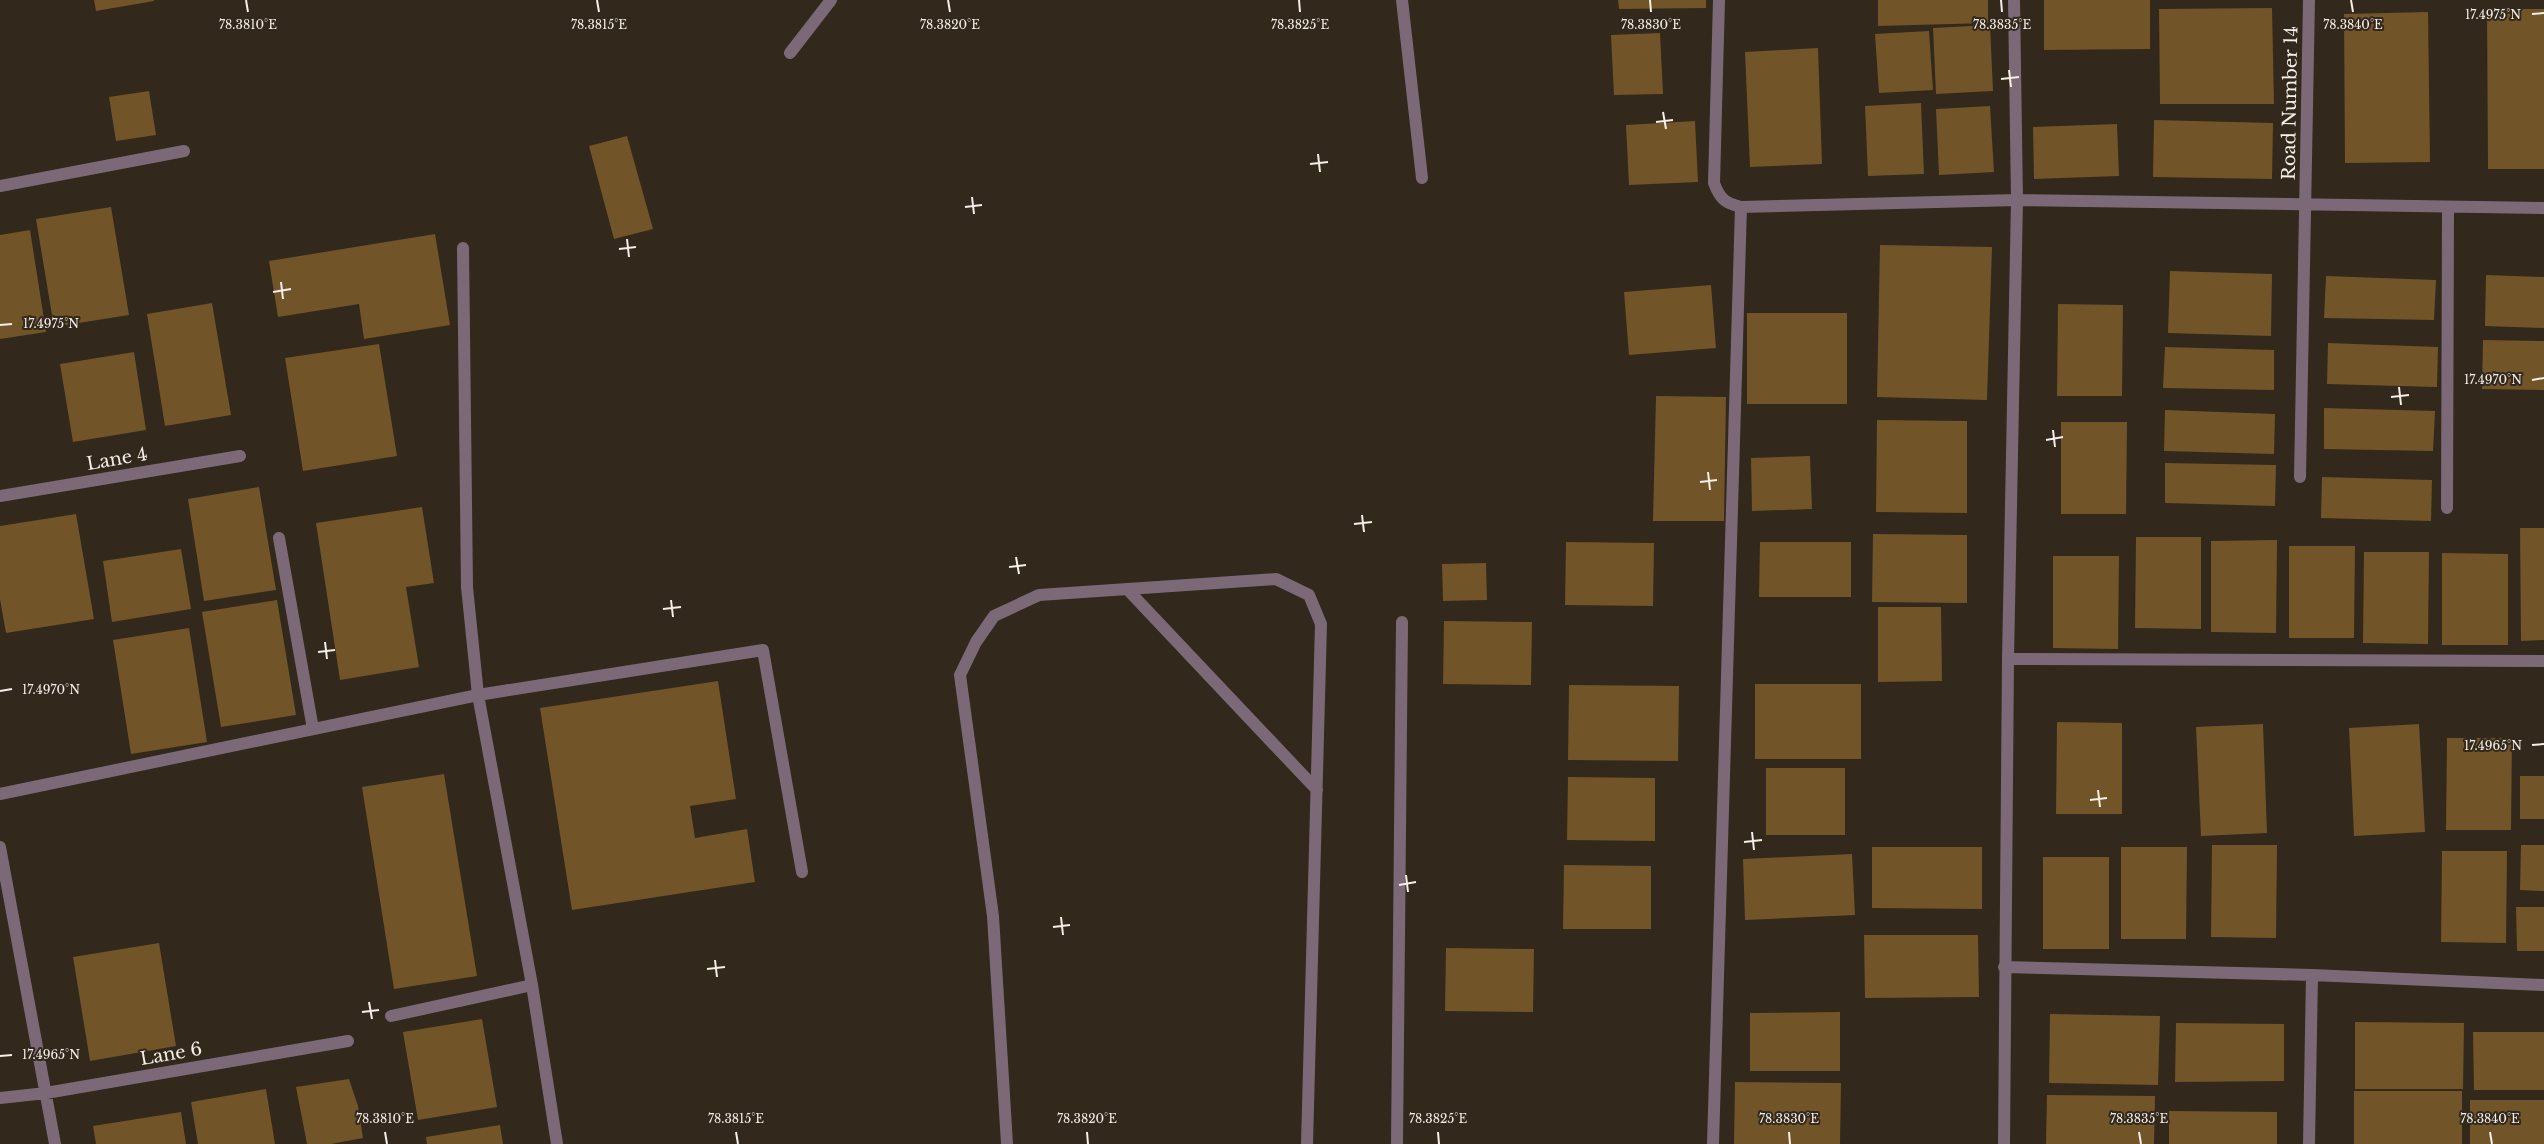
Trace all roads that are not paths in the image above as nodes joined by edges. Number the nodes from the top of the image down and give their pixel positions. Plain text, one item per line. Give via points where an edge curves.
1 (831, 0) edge
2 (1402, 0) edge
3 (1718, 0) edge
4 (2014, 0) edge
5 (2309, 0) edge
6 (790, 52) dead end
7 (184, 151) dead end
8 (1422, 178) dead end
9 (0, 186) edge
10 (2017, 200) junction
11 (2305, 206) junction
12 (1741, 207) junction
13 (2448, 207) junction
14 (2544, 208) edge
15 (463, 248) dead end
16 (240, 456) dead end
17 (2300, 477) dead end
18 (0, 496) edge
19 (2447, 508) dead end
20 (279, 538) dead end
21 (1127, 589) junction
22 (1402, 622) dead end
23 (2008, 659) junction
24 (2544, 661) edge
25 (478, 695) junction
26 (313, 729) junction
27 (1317, 790) junction
28 (0, 794) edge
29 (0, 847) edge
30 (802, 872) dead end
31 (2004, 967) junction
32 (2312, 975) junction
33 (532, 985) junction
34 (2544, 985) edge
35 (392, 1016) dead end
36 (348, 1041) dead end
37 (46, 1093) junction
38 (0, 1098) edge
39 (55, 1144) edge
40 (557, 1144) edge
41 (1007, 1144) edge
42 (1306, 1144) edge
43 (1397, 1144) edge
44 (1713, 1144) edge
45 (2004, 1144) edge
46 (2309, 1144) edge

1 - 6 street
2 - 8 street
3 - 12 street via 1714,183 1725,202
4 - 10 street
5 - 11 street, Road Number 14
7 - 9 street
10 - 11 street
10 - 12 street
10 - 23 street
11 - 13 street
11 - 17 street, Road Number 14
12 - 44 street
13 - 14 street
13 - 19 street
15 - 25 street via 467,586
16 - 18 street, Lane 4
20 - 26 street
21 - 27 street
21 - 27 street via 1276,579 1310,595 1322,624
21 - 41 street via 1039,595 994,616 976,642 960,675 993,916
22 - 43 street
23 - 24 street
23 - 31 street
25 - 26 street
25 - 30 street via 762,650
25 - 33 street
26 - 28 street
27 - 42 street
29 - 37 street
31 - 32 street
31 - 45 street
32 - 34 street
32 - 46 street
33 - 35 street
33 - 40 street
36 - 37 street, Lane 6
37 - 38 street, Lane 6
37 - 39 street

